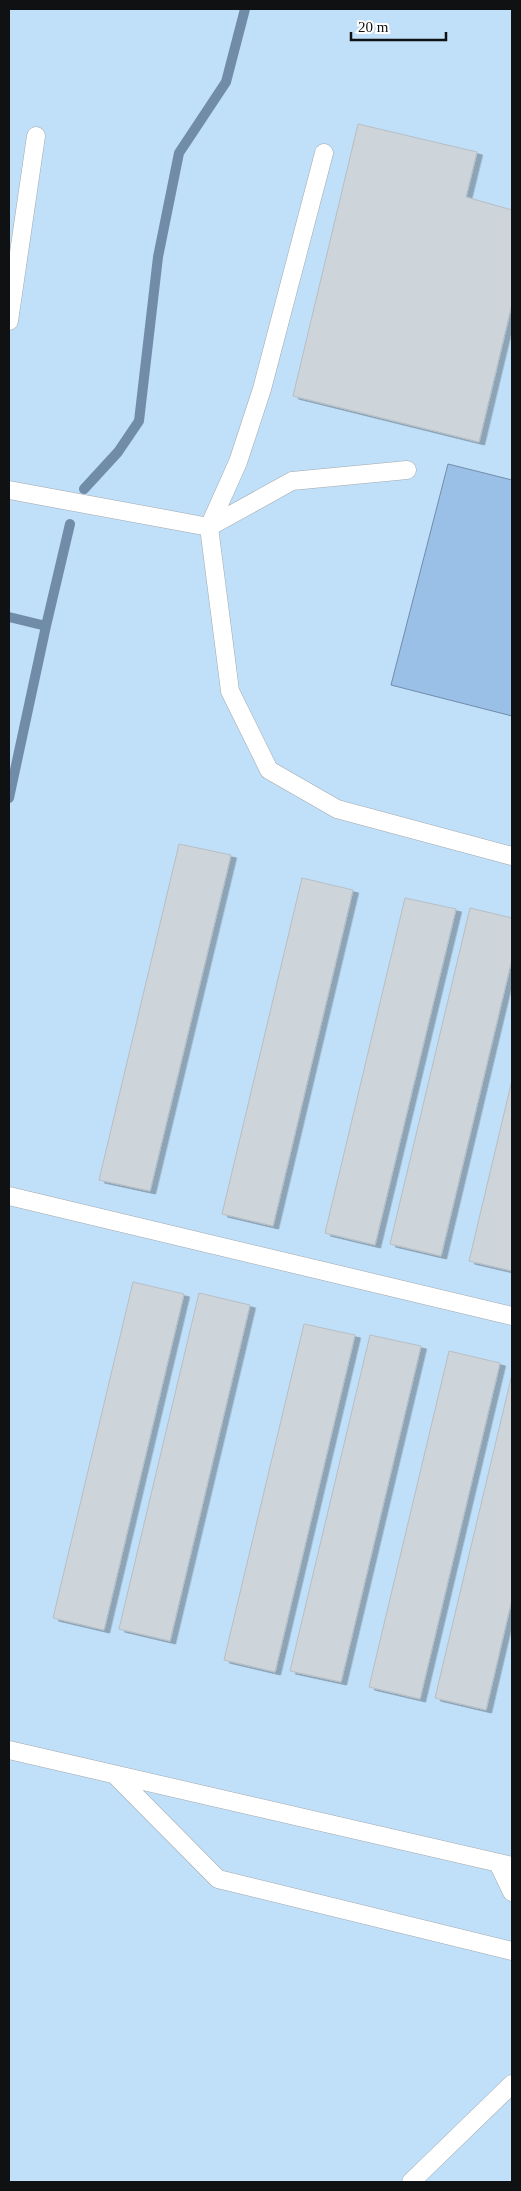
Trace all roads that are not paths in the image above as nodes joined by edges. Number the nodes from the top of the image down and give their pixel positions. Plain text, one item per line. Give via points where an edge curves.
1 (36, 136) dead end
2 (324, 153) dead end
3 (9, 322) edge
4 (407, 470) dead end
5 (9, 490) edge
6 (209, 526) junction
7 (512, 856) edge
8 (9, 1196) edge
9 (512, 1316) edge
10 (9, 1750) edge
11 (114, 1774) junction
12 (505, 1865) edge
13 (512, 1892) edge
14 (512, 1951) edge
15 (512, 2084) edge
16 (411, 2182) edge

1 - 3 lane
2 - 6 lane via 262,389 238,462
4 - 6 lane via 292,481
5 - 6 lane
6 - 7 lane via 230,692 269,770 337,808
8 - 9 lane
10 - 11 lane
11 - 12 lane
11 - 14 lane via 218,1879
12 - 13 lane
15 - 16 lane

